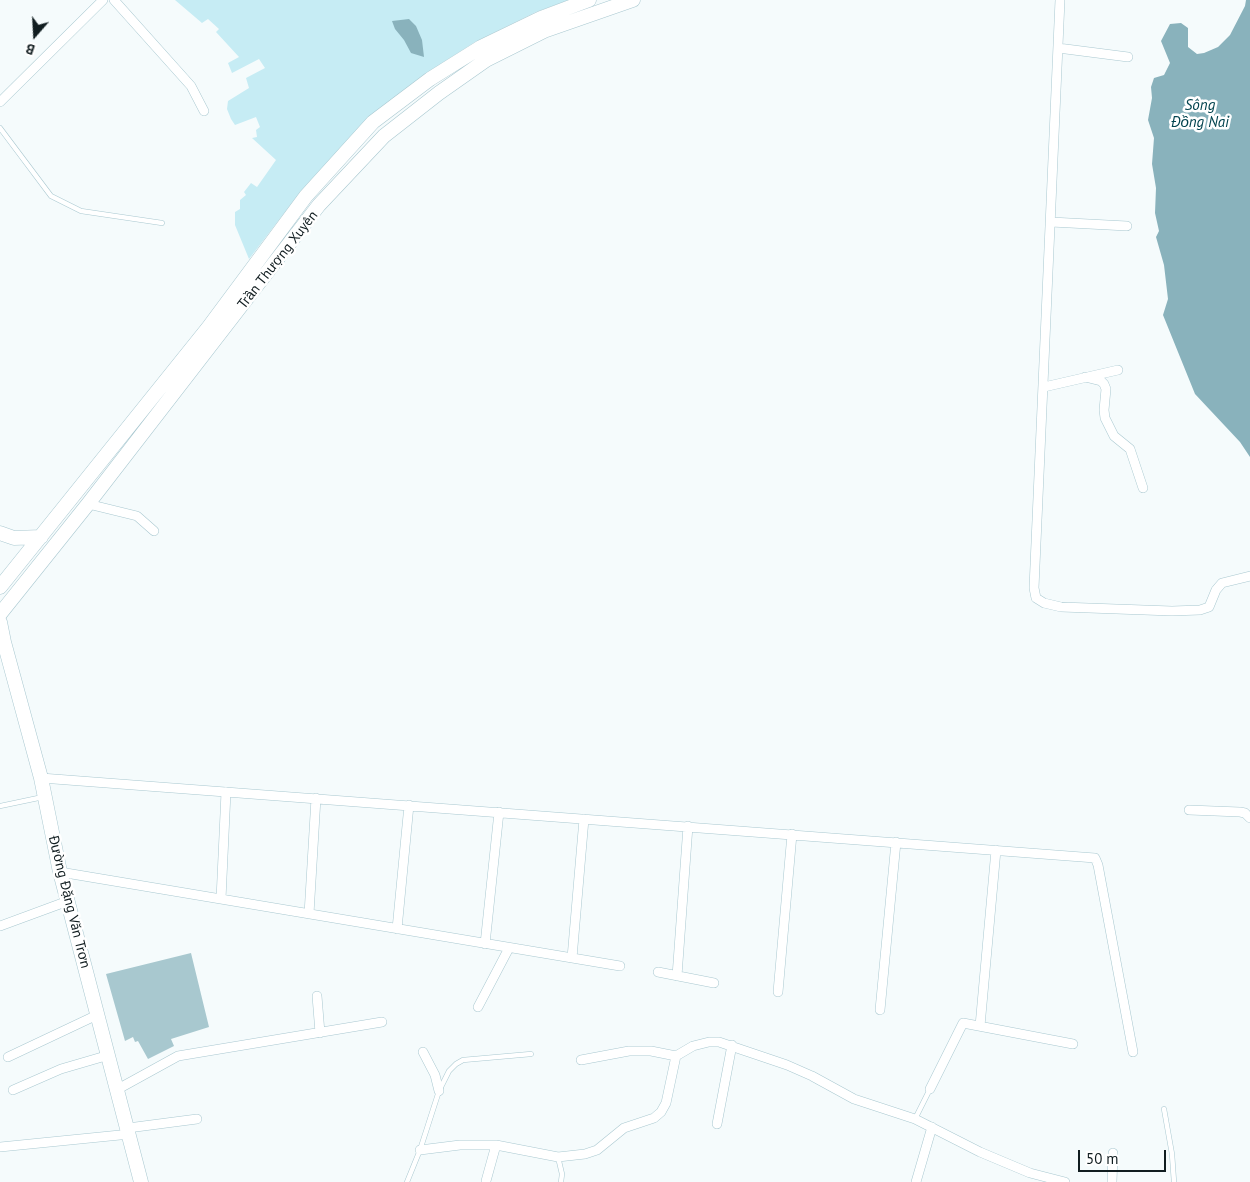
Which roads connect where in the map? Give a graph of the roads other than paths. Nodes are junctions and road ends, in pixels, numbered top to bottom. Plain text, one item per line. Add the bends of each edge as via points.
1 (114, 0) edge
2 (589, 0) edge
3 (633, 0) edge
4 (1060, 0) edge
5 (97, 2) edge
6 (1058, 48) junction
7 (1128, 57) dead end
8 (0, 102) edge
9 (204, 111) dead end
10 (0, 128) edge
11 (1051, 222) junction
12 (162, 223) dead end
13 (1127, 226) dead end
14 (1118, 370) dead end
15 (1085, 377) junction
16 (1044, 387) junction
17 (1143, 488) dead end
18 (88, 504) junction
19 (154, 532) dead end
20 (0, 533) edge
21 (41, 537) junction
22 (1250, 576) edge
23 (0, 587) edge
24 (0, 614) edge
25 (0, 622) edge
26 (41, 778) junction
27 (226, 792) junction
28 (44, 797) junction
29 (316, 798) junction
30 (409, 805) junction
31 (0, 806) edge
32 (1189, 810) dead end
33 (499, 812) junction
34 (1250, 818) edge
35 (584, 819) junction
36 (688, 826) junction
37 (792, 834) junction
38 (896, 842) junction
39 (996, 850) junction
40 (60, 872) junction
41 (221, 899) junction
42 (68, 901) junction
43 (309, 914) junction
44 (0, 926) edge
45 (397, 929) junction
46 (486, 944) junction
47 (509, 948) junction
48 (572, 958) junction
49 (620, 966) dead end
50 (658, 972) dead end
51 (677, 976) junction
52 (714, 983) dead end
53 (778, 992) dead end
54 (317, 996) dead end
55 (478, 1006) dead end
56 (880, 1010) dead end
57 (97, 1015) junction
58 (382, 1022) dead end
59 (980, 1026) junction
60 (320, 1033) junction
61 (1073, 1044) dead end
62 (732, 1045) junction
63 (423, 1052) dead end
64 (1133, 1052) dead end
65 (531, 1054) dead end
66 (108, 1055) junction
67 (676, 1056) junction
68 (8, 1057) dead end
69 (581, 1060) dead end
70 (118, 1089) junction
71 (930, 1089) joint
72 (13, 1090) dead end
73 (439, 1091) junction
74 (1164, 1109) dead end
75 (197, 1119) dead end
76 (915, 1119) junction
77 (717, 1124) dead end
78 (932, 1127) junction
79 (129, 1131) junction
80 (496, 1145) junction
81 (0, 1147) edge
82 (420, 1150) junction
83 (1113, 1152) dead end
84 (558, 1157) junction
85 (486, 1181) edge
86 (141, 1182) edge
87 (407, 1182) edge
88 (561, 1182) edge
89 (916, 1182) edge
90 (1065, 1182) edge
91 (1112, 1182) edge
92 (1174, 1182) edge

1 - 9 street via 191,86
2 - 21 main road, Trần Thượng Xuyên via 481,46 373,122 306,196 208,328
3 - 18 main road, Trần Thượng Xuyên via 544,31 486,60 384,136 320,205
4 - 6 street
5 - 8 street
6 - 7 street
6 - 11 street
10 - 12 lane via 51,196 81,211
11 - 13 street
11 - 16 street
14 - 15 street
15 - 16 street
15 - 17 street via 1104,384 1105,418 1114,436 1130,449
16 - 22 street via 1036,598 1061,607 1200,610 1209,607 1222,583
18 - 19 street via 137,516
18 - 24 main road, Trần Thượng Xuyên
20 - 21 main road via 14,538
21 - 23 main road, Trần Thượng Xuyên
25 - 26 main road, Đường Đặng Văn Trơn
26 - 27 street
26 - 28 main road, Đường Đặng Văn Trơn
27 - 29 street
27 - 41 street
28 - 31 lane
28 - 40 main road, Đường Đặng Văn Trơn
29 - 30 street
29 - 43 street
30 - 33 street
30 - 45 street
32 - 34 street via 1240,812
33 - 35 street
33 - 46 street
35 - 36 street
35 - 48 street
36 - 37 street
36 - 51 street
37 - 38 street
37 - 53 street
38 - 39 street
38 - 56 street
39 - 59 street
39 - 64 street via 1095,858
40 - 41 street
40 - 42 main road, Đường Đặng Văn Trơn
41 - 43 street
42 - 44 street
42 - 57 main road, Đường Đặng Văn Trơn
43 - 45 street
45 - 46 street
46 - 47 street
47 - 48 street
47 - 55 street
48 - 49 street
50 - 51 street
51 - 52 street
54 - 60 street
57 - 66 main road, Đường Đặng Văn Trơn
57 - 68 street
58 - 60 street
59 - 61 street
59 - 71 street via 963,1024
60 - 70 street via 178,1056
62 - 67 street via 709,1042 693,1046
62 - 76 street via 787,1065 854,1099
62 - 77 street
63 - 73 street via 436,1075
65 - 73 lane via 463,1060 449,1071
66 - 70 main road, Đường Đặng Văn Trơn
66 - 72 street via 61,1069
67 - 69 street via 629,1051
67 - 84 street via 666,1103 654,1118 624,1128 597,1150
70 - 79 main road, Đường Đặng Văn Trơn
71 - 76 lane
73 - 82 lane
74 - 92 lane
75 - 79 street
76 - 78 street
78 - 89 street
78 - 90 street via 1030,1174
79 - 81 street
79 - 86 main road, Đường Đặng Văn Trơn
80 - 82 street
80 - 84 street
80 - 85 street
82 - 87 lane
83 - 91 street
84 - 88 lane

